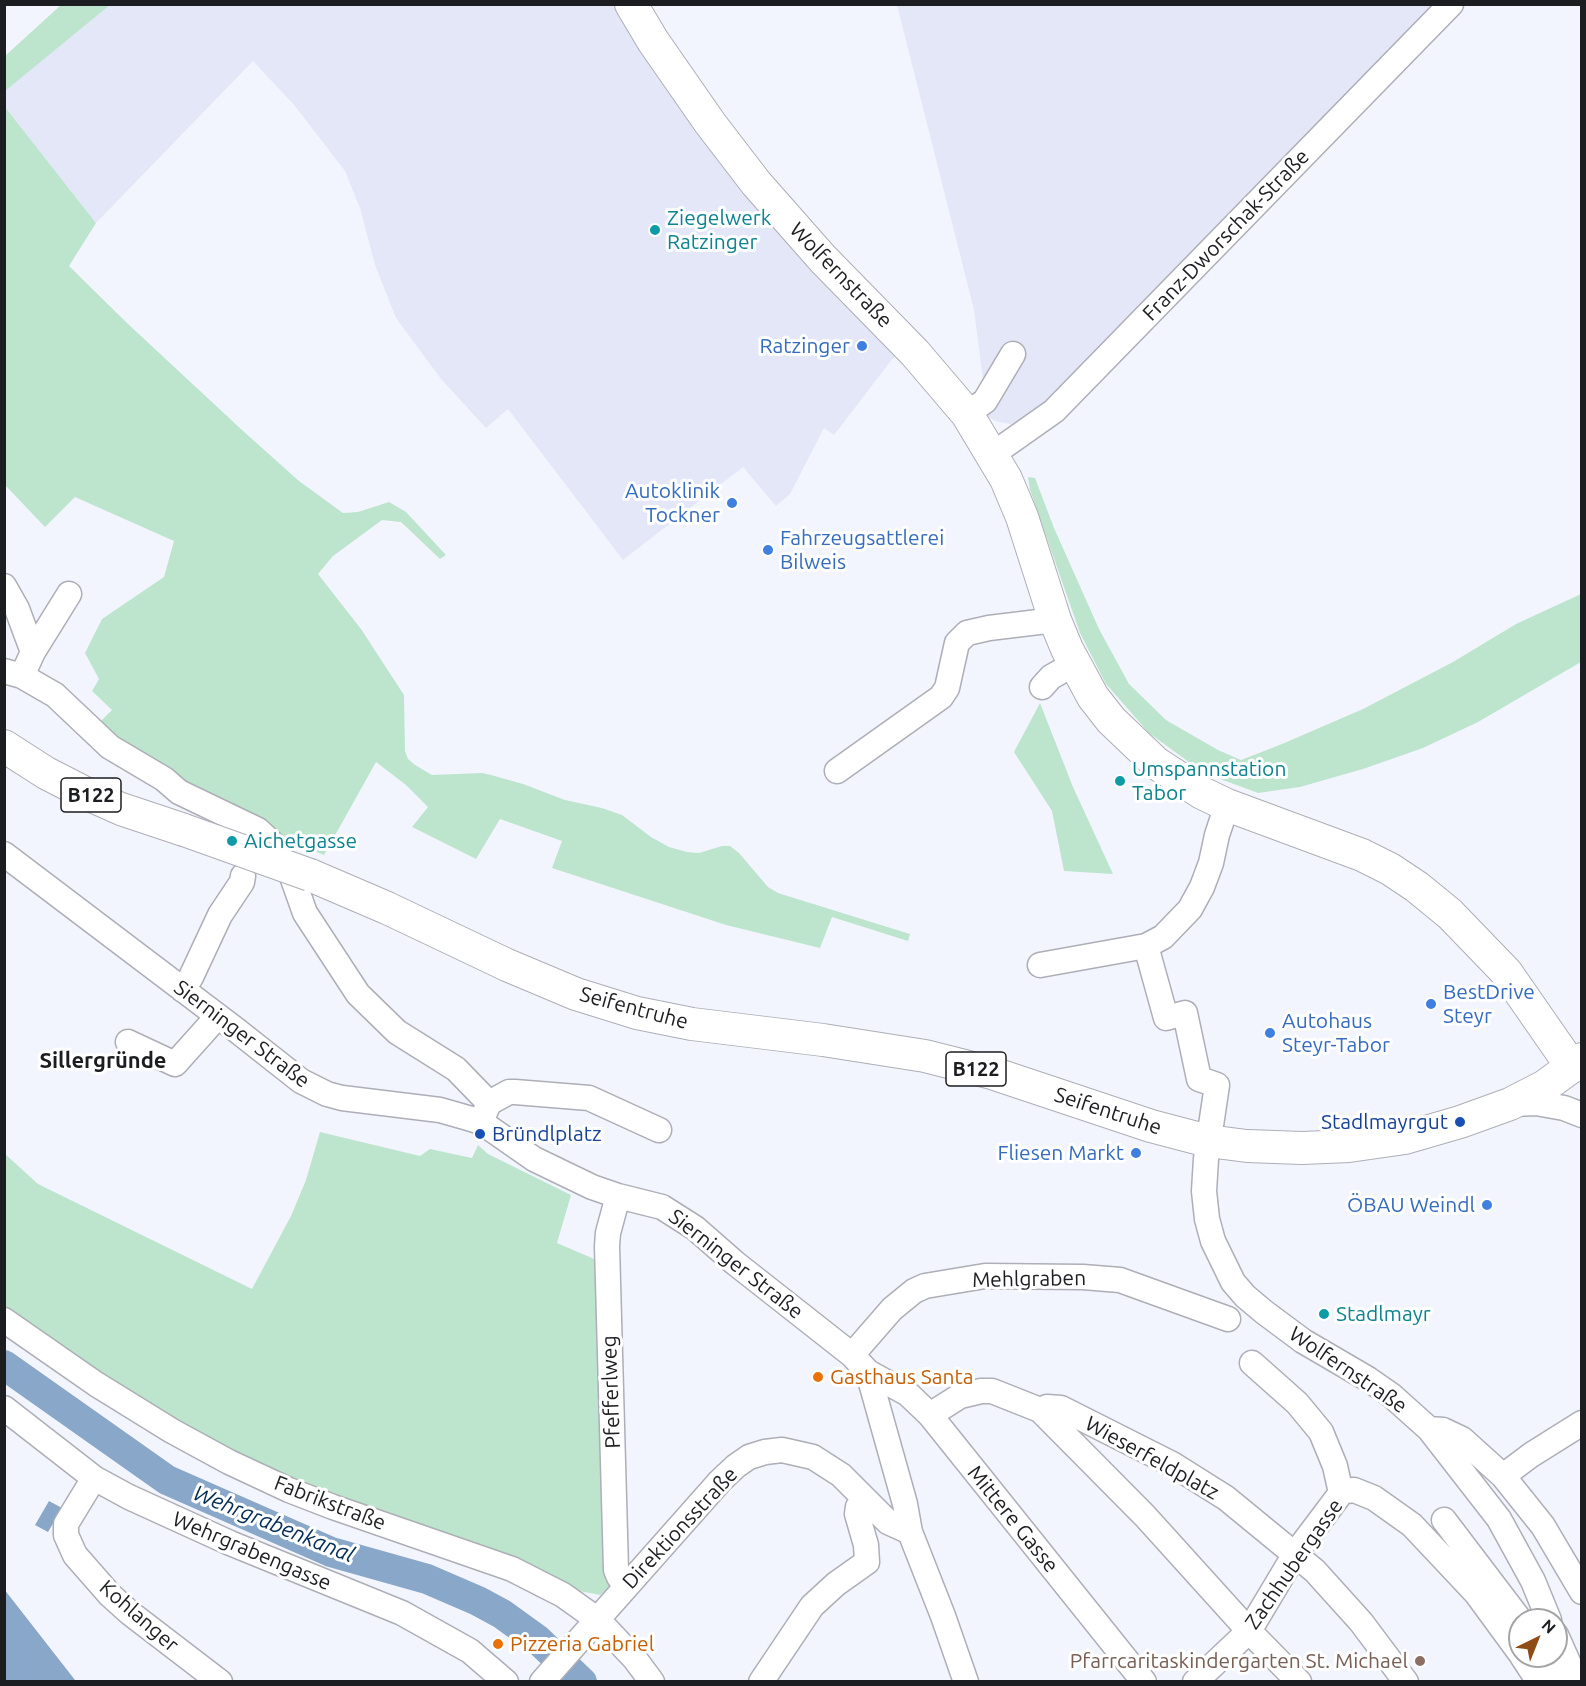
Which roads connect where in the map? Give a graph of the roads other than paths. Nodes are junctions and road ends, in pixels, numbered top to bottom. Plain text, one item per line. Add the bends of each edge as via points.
1 (631, 4) edge
2 (1451, 4) edge
3 (1013, 354) dead end
4 (968, 414) junction
5 (993, 454) junction
6 (4, 586) edge
7 (69, 594) dead end
8 (4, 614) edge
9 (1055, 620) junction
10 (24, 629) junction
11 (33, 652) junction
12 (1074, 664) junction
13 (13, 674) edge
14 (1042, 687) dead end
15 (4, 746) edge
16 (837, 771) dead end
17 (179, 792) junction
18 (1227, 805) junction
19 (174, 827) junction
20 (4, 854) edge
21 (243, 876) dead end
22 (302, 878) junction
23 (1146, 946) junction
24 (1040, 965) dead end
25 (183, 990) junction
26 (218, 1016) junction
27 (128, 1042) dead end
28 (1578, 1070) edge
29 (1510, 1104) junction
30 (485, 1112) junction
31 (1581, 1115) edge
32 (659, 1130) dead end
33 (1208, 1141) junction
34 (618, 1196) junction
35 (1228, 1319) dead end
36 (4, 1320) edge
37 (860, 1363) junction
38 (1252, 1363) dead end
39 (4, 1408) edge
40 (1040, 1410) junction
41 (927, 1411) junction
42 (1581, 1422) edge
43 (1429, 1429) junction
44 (1503, 1476) junction
45 (94, 1478) junction
46 (1341, 1494) junction
47 (864, 1498) junction
48 (1444, 1520) dead end
49 (910, 1532) junction
50 (1295, 1554) junction
51 (627, 1585) junction
52 (1581, 1592) edge
53 (1511, 1608) edge
54 (1544, 1608) edge
55 (590, 1628) junction
56 (1249, 1631) junction
57 (1508, 1637) edge
58 (1530, 1668) edge
59 (1556, 1668) edge
60 (765, 1674) edge
61 (212, 1676) edge
62 (546, 1677) edge
63 (1571, 1681) edge
64 (506, 1682) edge
65 (652, 1682) edge
66 (966, 1682) edge
67 (1144, 1682) edge
68 (1195, 1682) edge
69 (1299, 1682) edge
70 (1406, 1682) edge
71 (1539, 1682) edge

1 - 4 main road, Wolfernstraße via 699,107 756,183
2 - 5 street, Franz-Dworschak-Straße via 1054,411
3 - 4 street via 985,401
4 - 5 main road, Wolfernstraße
5 - 9 main road, Wolfernstraße via 1022,517
6 - 10 street
7 - 11 street
8 - 10 street
9 - 12 main road, Wolfernstraße
9 - 16 street via 968,633 957,643 942,697
10 - 11 street
11 - 13 street
12 - 14 street
12 - 18 main road, Wolfernstraße via 1093,697 1135,745 1176,778
13 - 17 street via 55,695 110,747 165,779
15 - 19 main road, Seifentruhe / B122 via 85,793
17 - 19 street via 172,803
17 - 22 street via 258,830
18 - 23 street via 1205,879 1190,909 1163,937
18 - 28 main road, Wolfernstraße via 1362,855 1417,887 1506,972
19 - 22 main road, Seifentruhe / B122, bridge
20 - 25 street, Sierninger Straße
21 - 25 street
22 - 30 street via 305,913 367,1005 396,1032 456,1069
22 - 33 main road, Seifentruhe / B122 via 387,908 576,994 637,1013 925,1056
23 - 24 street
23 - 33 street, Wolfernstraße via 1166,1018 1185,1013 1198,1079 1217,1085
25 - 26 street, Sierninger Straße
26 - 27 street via 175,1064
26 - 30 street, Sierninger Straße via 301,1081 327,1094 440,1110
28 - 29 main road, B122
29 - 31 street via 1536,1103
29 - 33 main road, Seifentruhe / B122 via 1405,1138 1349,1146 1302,1148
30 - 32 street via 509,1092 589,1098
30 - 34 street, Sierninger Straße via 534,1159
33 - 43 street, Wolfernstraße via 1204,1191 1208,1219 1213,1240 1233,1282 1264,1312 1391,1395
34 - 37 street, Sierninger Straße via 651,1203 679,1216
34 - 51 street, Pfefferlweg via 607,1246 616,1570
35 - 37 street, Mehlgraben via 1120,1280 985,1276 914,1291 892,1308
36 - 55 street, Fabrikstraße via 96,1384 229,1462 333,1507 512,1569 563,1595
37 - 41 street, Mittere Gasse
37 - 49 street via 905,1504
38 - 46 street via 1297,1403 1321,1432
39 - 45 street, Wehrgrabengasse
40 - 41 street, Wieserfeldplatz via 992,1391 981,1391
40 - 50 street, Wieserfeldplatz via 1061,1408 1172,1464 1226,1498
40 - 56 street, Wieserfeldplatz via 1145,1516
41 - 67 street, Mittere Gasse
42 - 44 street
43 - 44 street via 1443,1430 1462,1439
43 - 54 street, Wolfernstraße via 1499,1519
44 - 52 street via 1543,1526
45 - 61 street, Kohlanger via 66,1524 66,1535 75,1555 130,1613
45 - 64 street, Wehrgrabengasse via 230,1543 402,1613 470,1651
46 - 50 street, Zachhubergasse
46 - 57 street, Zachhubergasse via 1366,1494 1412,1525 1476,1593
47 - 49 street, Direktionsstraße via 888,1522
47 - 51 street, Direktionsstraße via 841,1475 813,1457 782,1450 765,1452 736,1466 720,1481
47 - 60 street via 857,1514 867,1562 812,1606
48 - 53 street
49 - 66 street
50 - 56 street, Zachhubergasse
50 - 70 street, Wieserfeldplatz via 1345,1603
51 - 55 street, Direktionsstraße
55 - 62 street, Direktionsstraße
55 - 65 street, Fabrikstraße via 634,1659
56 - 68 street, Zachhubergasse
56 - 69 street, Wieserfeldplatz
58 - 71 street, Zachhubergasse
59 - 63 street

